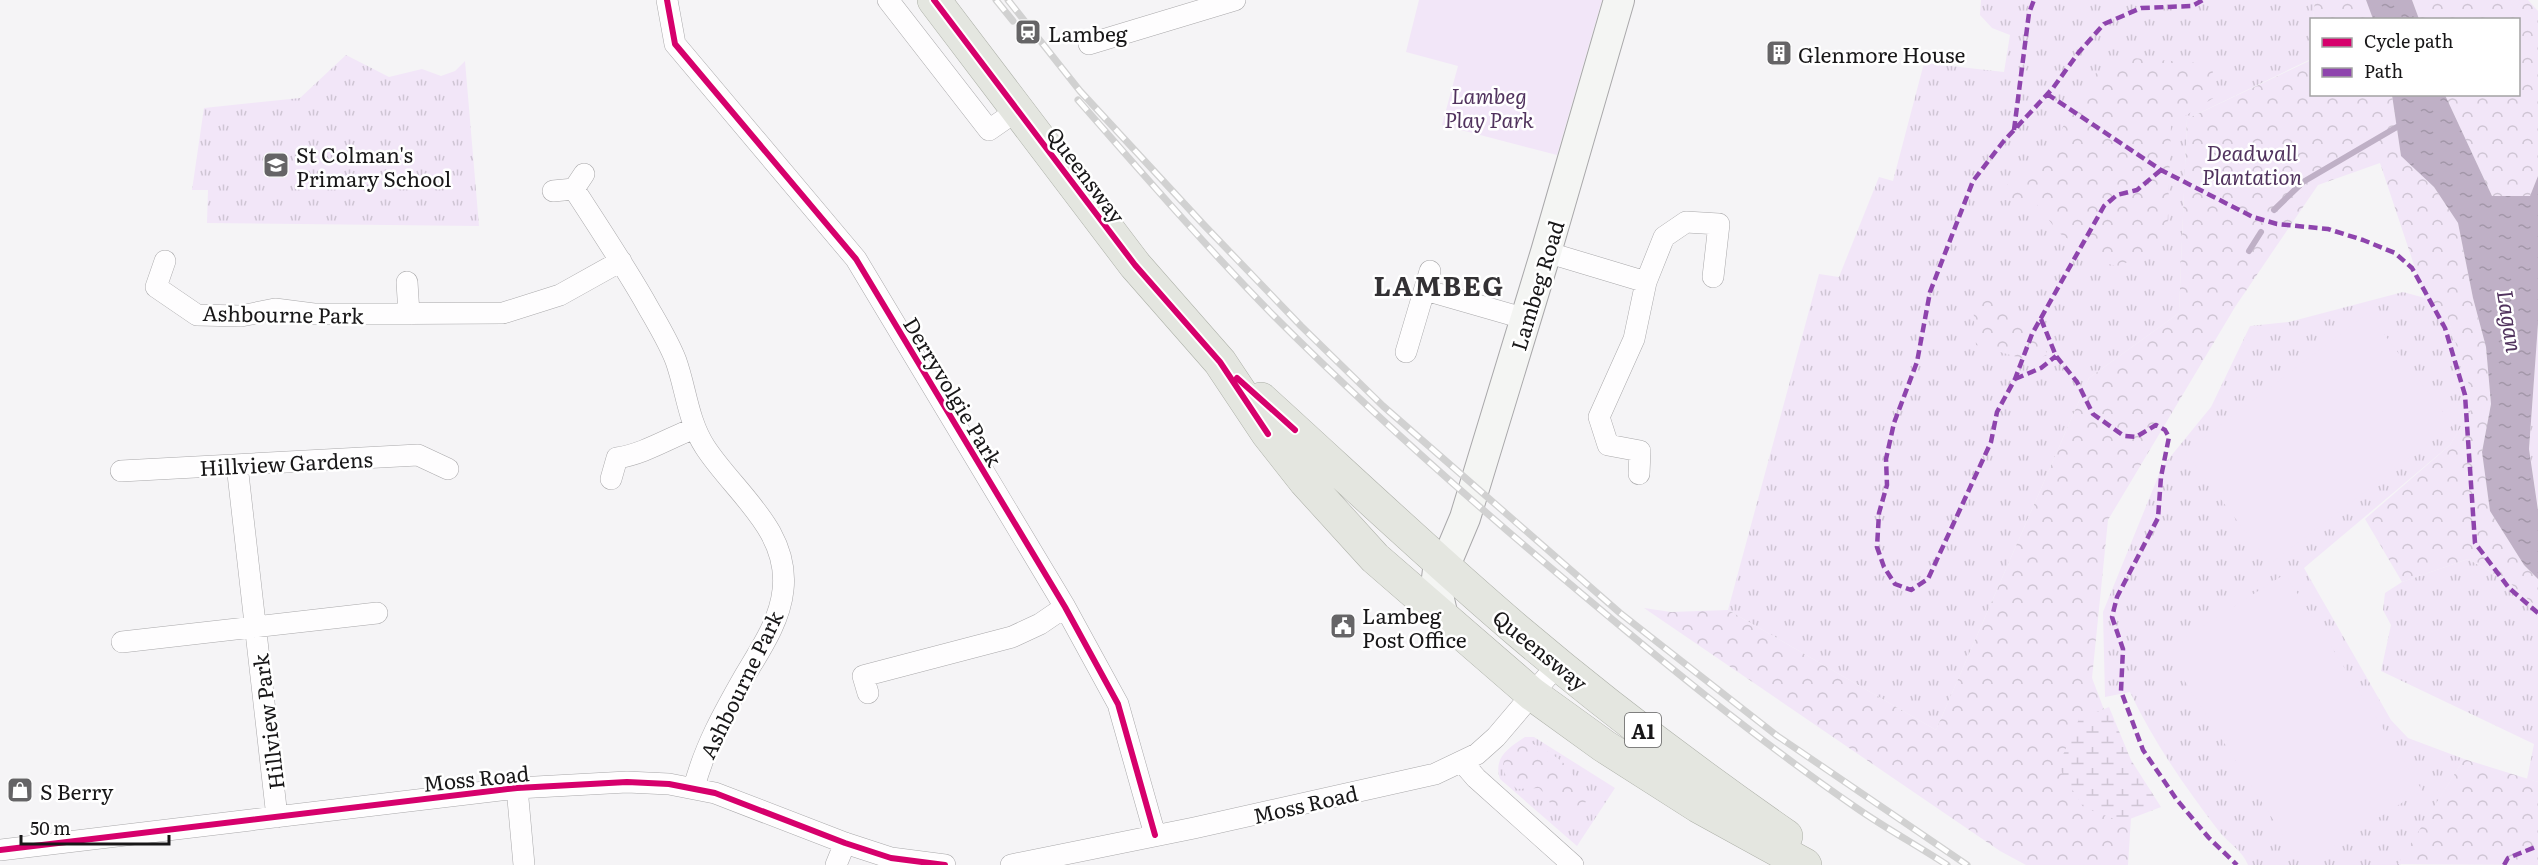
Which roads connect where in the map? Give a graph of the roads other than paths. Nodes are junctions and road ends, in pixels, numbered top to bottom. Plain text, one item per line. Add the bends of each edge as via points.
1 (667, 0) edge
2 (888, 0) edge
3 (934, 0) edge
4 (1235, 0) edge
5 (1618, 0) edge
6 (1089, 44) dead end
7 (1018, 110) junction
8 (570, 185) dead end
9 (1546, 252) junction
10 (165, 261) dead end
11 (621, 261) junction
12 (1713, 277) dead end
13 (407, 282) dead end
14 (1646, 282) junction
15 (409, 314) junction
16 (1526, 319) junction
17 (1406, 352) dead end
18 (1220, 362) junction
19 (695, 428) junction
20 (237, 465) junction
21 (448, 469) dead end
22 (121, 471) dead end
23 (1639, 474) dead end
24 (611, 479) dead end
25 (1440, 567) junction
26 (1396, 576) junction
27 (1065, 607) junction
28 (377, 613) dead end
29 (1443, 616) junction
30 (255, 627) junction
31 (122, 642) dead end
32 (1558, 664) junction
33 (868, 693) dead end
34 (1532, 694) junction
35 (1464, 763) junction
36 (517, 788) junction
37 (694, 788) junction
38 (277, 817) junction
39 (1155, 835) junction
40 (845, 843) junction
41 (0, 850) edge
42 (524, 865) edge
43 (836, 865) edge
44 (945, 865) edge
45 (1011, 865) edge
46 (1573, 865) edge
47 (1805, 865) edge
48 (1827, 865) edge

1 - 27 street, Derryvolgie Park via 675,44 856,258
2 - 7 street via 989,130
3 - 7 highway, Queensway / A1
4 - 6 street
5 - 9 main road, Lambeg Road
7 - 18 highway, Queensway / A1 via 1136,265
8 - 11 street, Ashbourne Park
9 - 14 street
9 - 16 main road, Lambeg Road
10 - 15 street, Ashbourne Park via 156,287 197,315 241,316 275,309 314,314
11 - 15 street, Ashbourne Park via 560,295 503,313
11 - 19 street, Ashbourne Park via 676,360
12 - 14 street via 1719,224 1686,222 1664,237
13 - 15 street
14 - 23 street via 1634,339 1599,417 1608,445 1640,451
16 - 17 street via 1428,281
16 - 25 main road, Lambeg Road via 1465,518 1449,556
18 - 25 highway, Queensway / A1
18 - 26 highway, Queensway / A1 via 1305,481
19 - 24 street via 637,455 617,458
19 - 37 street, Ashbourne Park via 704,446 771,531 781,554 783,590 768,636 703,756
20 - 21 street, Hillview Gardens via 418,455
20 - 22 street, Hillview Gardens
20 - 30 street, Hillview Park
25 - 26 main road
25 - 29 main road via 1436,586
25 - 32 highway, Queensway / A1
26 - 29 highway, Queensway / A1
27 - 33 street via 1012,637 864,676
27 - 39 street, Derryvolgie Park via 1118,704
28 - 30 street, Hillview Park
29 - 34 highway, Queensway / A1
30 - 31 street, Hillview Park
30 - 38 street, Hillview Park
32 - 34 street, Moss Road
32 - 48 highway, Queensway / A1
34 - 35 street, Moss Road via 1496,737
34 - 47 highway, Queensway / A1 via 1698,806
35 - 39 street, Moss Road via 1435,774
35 - 46 street
36 - 37 street, Moss Road via 627,782
36 - 38 street, Moss Road
36 - 42 street
37 - 40 street, Moss Road
38 - 41 street, Moss Road
39 - 45 street, Moss Road
40 - 43 street
40 - 44 street, Moss Road via 891,858

